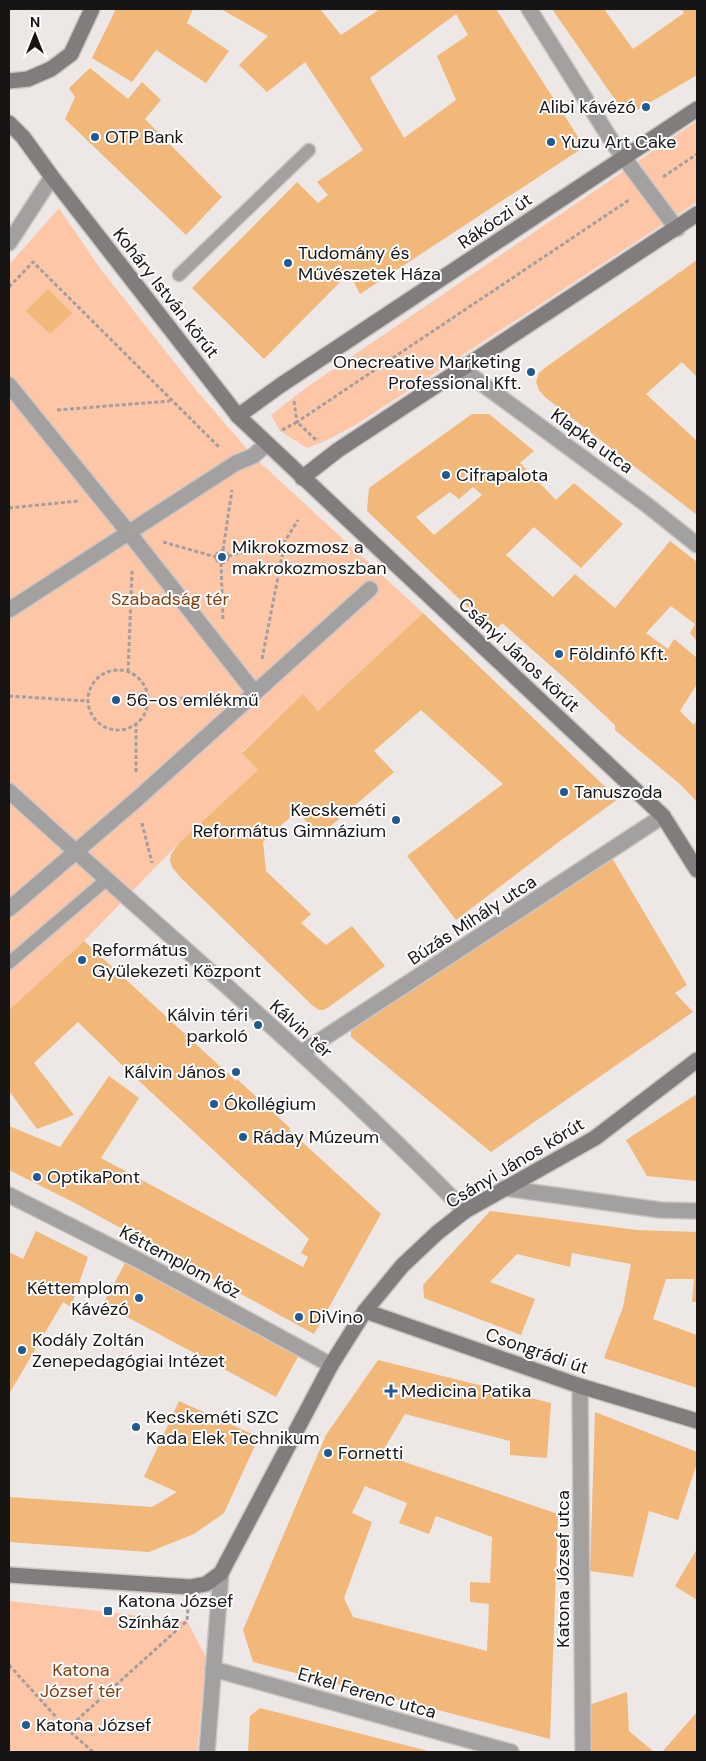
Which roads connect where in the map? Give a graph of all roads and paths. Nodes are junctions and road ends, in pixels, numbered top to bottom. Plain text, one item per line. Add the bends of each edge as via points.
1 (92, 9) edge
2 (530, 9) edge
3 (9, 81) edge
4 (697, 109) edge
5 (9, 123) edge
6 (309, 150) dead end
7 (697, 154) edge
8 (625, 157) junction
9 (52, 177) junction
10 (647, 187) junction
11 (697, 214) edge
12 (677, 229) junction
13 (9, 244) edge
14 (179, 275) dead end
15 (9, 288) edge
16 (462, 370) junction
17 (9, 385) edge
18 (171, 400) junction
19 (31, 412) junction
20 (238, 416) junction
21 (297, 422) junction
22 (322, 436) dead end
23 (266, 444) junction
24 (236, 463) junction
25 (302, 478) junction
26 (101, 499) junction
27 (9, 508) edge
28 (298, 520) dead end
29 (131, 537) junction
30 (284, 541) junction
31 (697, 546) edge
32 (223, 550) junction
33 (228, 556) junction
34 (216, 557) junction
35 (221, 563) junction
36 (370, 589) dead end
37 (9, 610) edge
38 (224, 653) junction
39 (128, 672) junction
40 (255, 693) junction
41 (9, 696) edge
42 (148, 700) junction
43 (88, 701) junction
44 (9, 791) edge
45 (663, 816) junction
46 (75, 852) junction
47 (697, 870) edge
48 (106, 880) junction
49 (9, 909) edge
50 (9, 963) edge
51 (301, 1054) junction
52 (697, 1060) edge
53 (504, 1188) junction
54 (9, 1196) edge
55 (465, 1211) junction
56 (697, 1211) edge
57 (365, 1311) junction
58 (331, 1365) junction
59 (580, 1386) junction
60 (697, 1421) edge
61 (221, 1573) junction
62 (9, 1575) edge
63 (190, 1587) junction
64 (9, 1665) edge
65 (213, 1669) junction
66 (66, 1729) junction
67 (92, 1752) edge
68 (206, 1752) edge
69 (511, 1752) edge
70 (583, 1752) edge

1 - 3 street via 71,54 52,69 28,79
2 - 8 street via 613,143
4 - 8 street, Rákóczi út
5 - 9 street, Koháry István körút via 24,137
6 - 14 lane
7 - 10 path
8 - 10 street
8 - 20 street, Rákóczi út
9 - 13 street
9 - 20 street, Koháry István körút
10 - 12 street
10 - 21 path
11 - 12 street
12 - 16 street
15 - 18 path via 33,262
16 - 25 street via 338,450
16 - 31 street, Klapka utca via 647,505
17 - 19 street
18 - 19 path
18 - 24 path
19 - 26 street
20 - 23 street, Koháry István körút
21 - 22 path via 316,440
21 - 23 path
23 - 24 street via 253,456
23 - 25 street, Koháry István körút
24 - 29 street
24 - 32 path
25 - 45 street, Csányi János körút
26 - 27 path
26 - 29 street
28 - 30 path
29 - 34 path
29 - 37 street
29 - 38 street
29 - 39 path
30 - 33 path
30 - 40 path
32 - 33 path
32 - 34 path
33 - 35 path via 228,560
34 - 35 path
35 - 38 path
36 - 40 street
38 - 40 street
39 - 42 path via 142,683
39 - 43 path via 116,670 100,676 92,684
40 - 42 path
40 - 46 street
41 - 43 path
42 - 43 path via 142,717 129,728 121,730 98,723
44 - 46 street
45 - 47 street, Csányi János körút
45 - 51 street, Búzás Mihály utca
46 - 48 street
46 - 49 street
48 - 50 lane
48 - 51 street, Kálvin tér
51 - 55 street, Kálvin tér
52 - 53 street, Csányi János körút via 595,1138
53 - 55 street, Csányi János körút
53 - 56 street via 660,1210
54 - 58 street, Kéttemplom köz via 140,1261
55 - 57 street, Csányi János körút via 402,1266
57 - 58 street, Csányi János körút
57 - 59 street, Csongrádi út
58 - 61 street, Csányi János körút
59 - 60 street, Csongrádi út
59 - 70 street, Katona József utca
61 - 63 street via 206,1584
61 - 65 street
62 - 63 street
63 - 66 path via 187,1621
64 - 66 path
65 - 68 street
65 - 69 street, Erkel Ferenc utca
66 - 67 path

